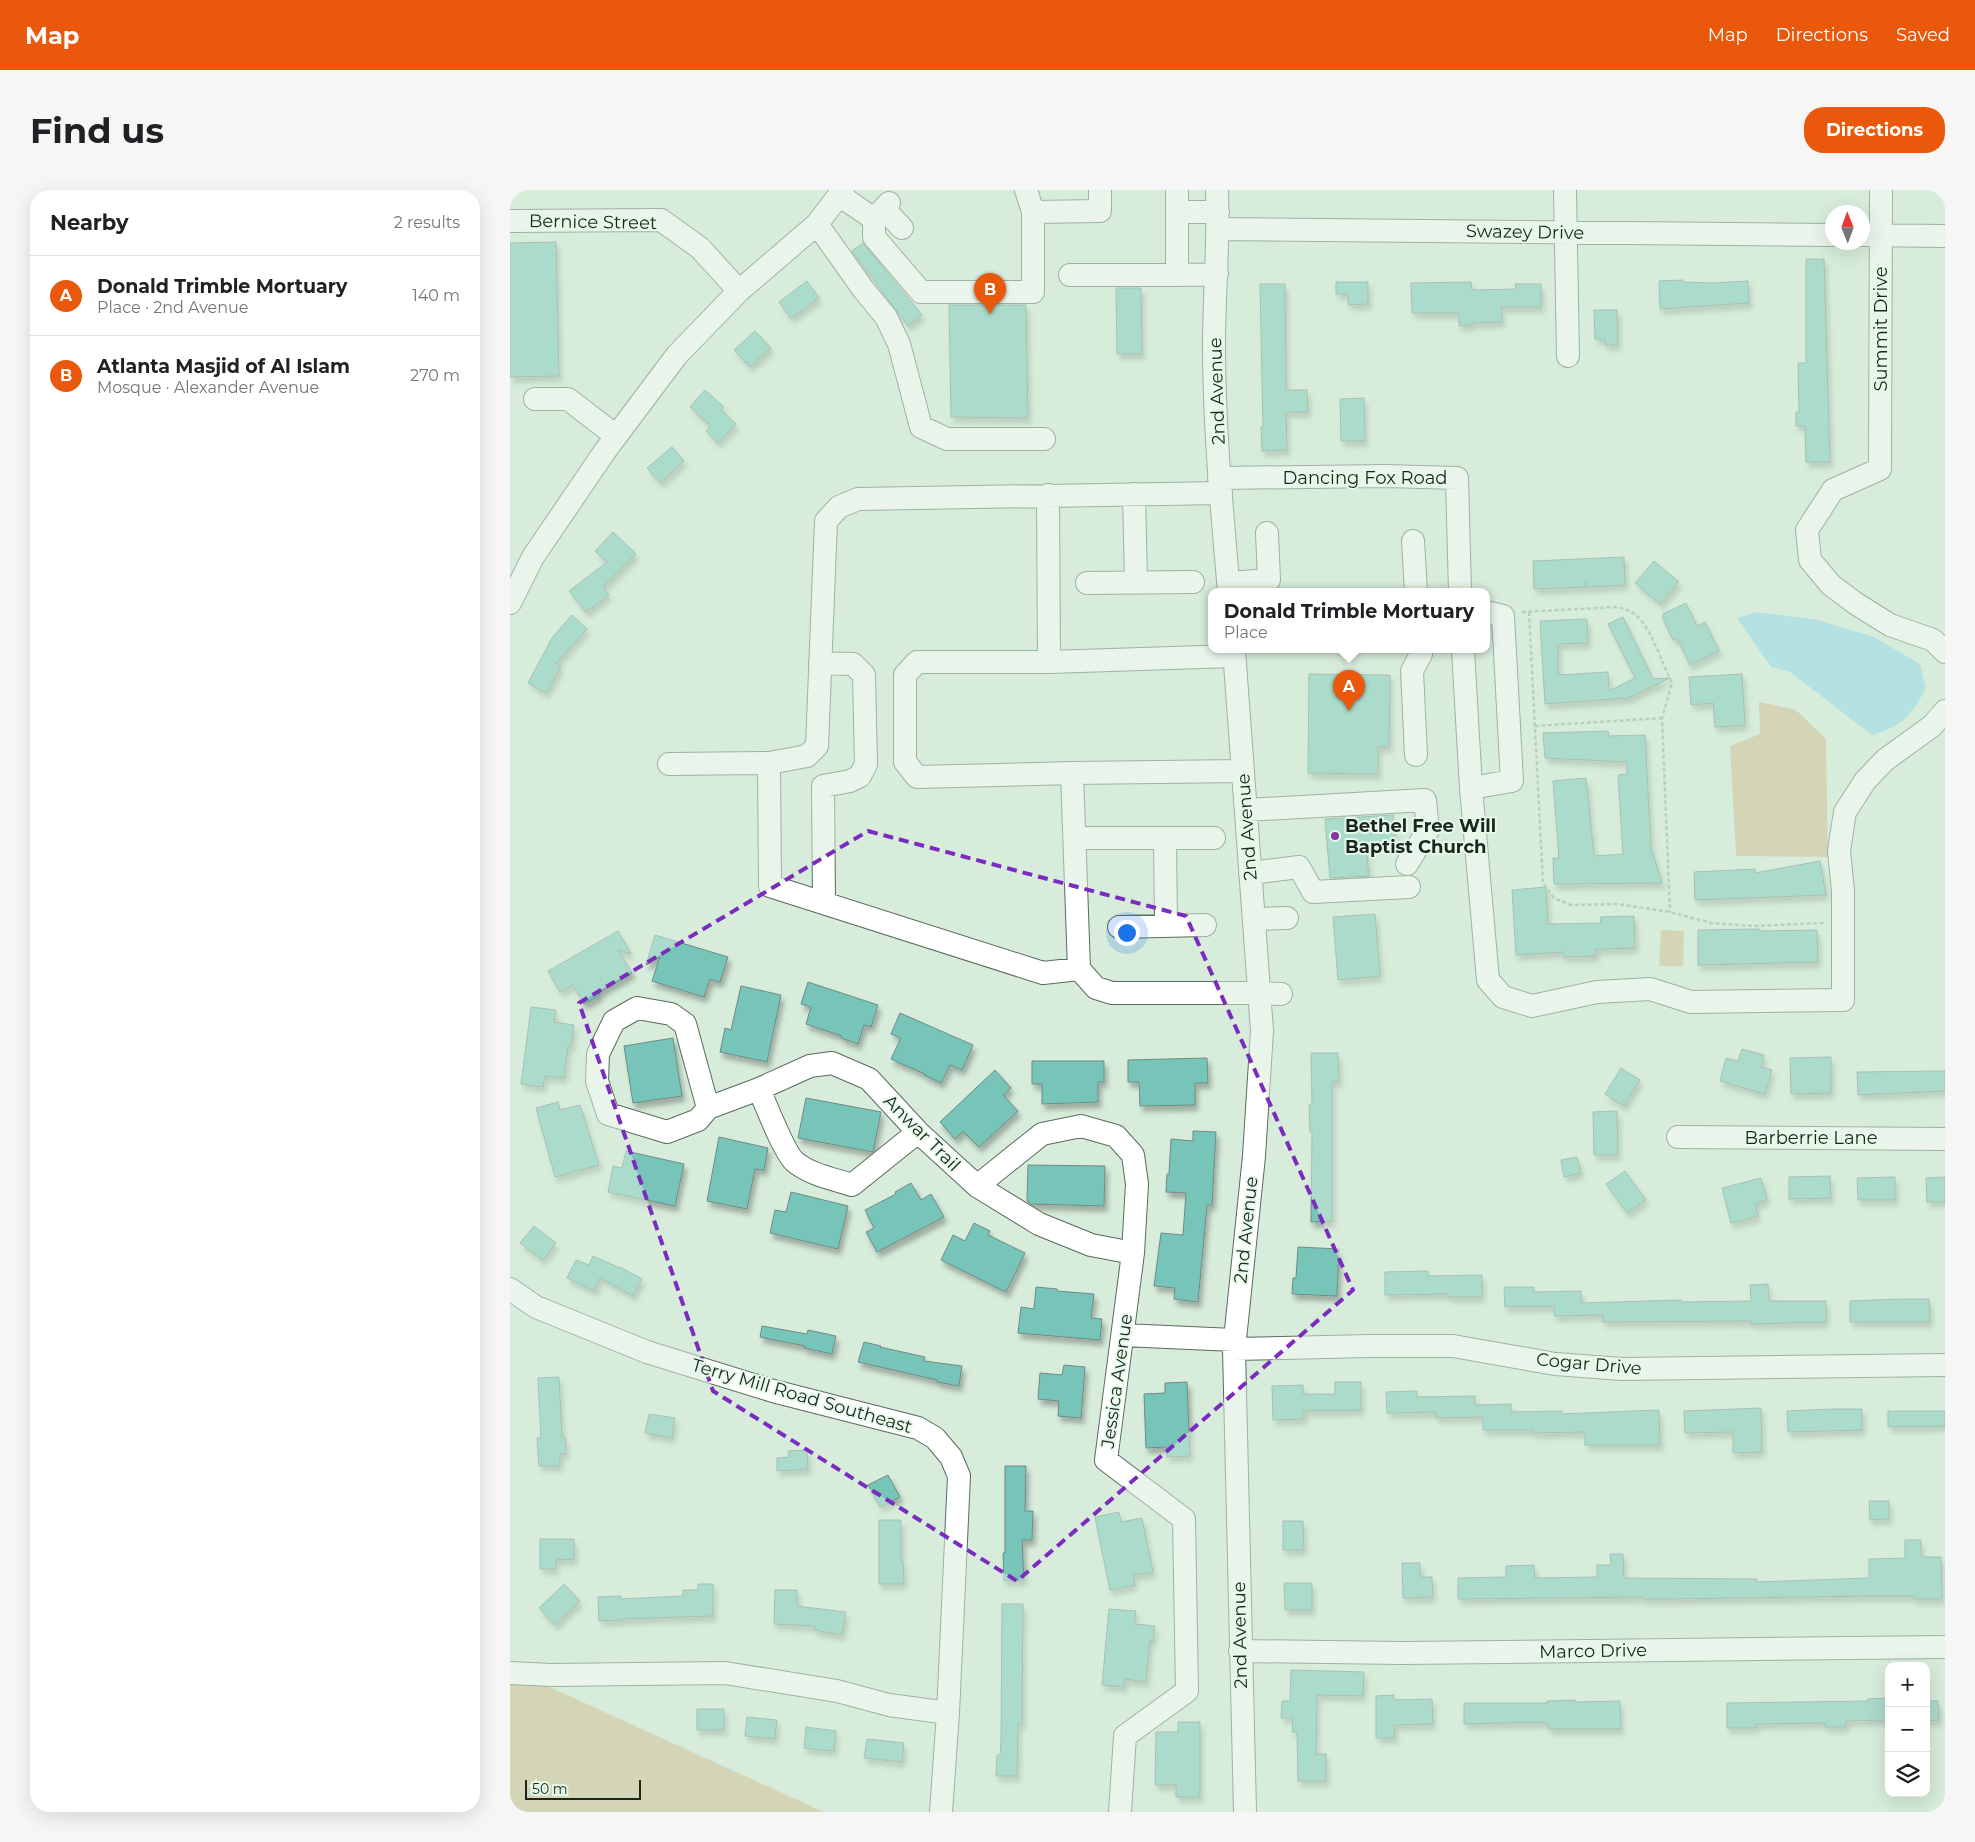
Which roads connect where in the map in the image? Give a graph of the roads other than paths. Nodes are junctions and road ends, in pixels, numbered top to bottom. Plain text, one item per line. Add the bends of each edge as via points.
1 (1026, 190) edge
2 (1100, 190) edge
3 (1177, 190) edge
4 (1565, 190) edge
5 (1881, 190) edge
6 (841, 192) edge
7 (1218, 210) edge
8 (883, 211) junction
9 (1033, 212) junction
10 (1177, 212) junction
11 (510, 221) edge
12 (817, 224) junction
13 (902, 228) dead end
14 (1566, 233) junction
15 (1825, 235) edge
16 (1872, 235) edge
17 (1945, 236) edge
18 (1217, 274) junction
19 (1070, 275) dead end
20 (1177, 275) junction
21 (739, 291) junction
22 (1568, 356) dead end
23 (535, 399) dead end
24 (616, 436) junction
25 (1044, 439) dead end
26 (1220, 485) junction
27 (1134, 494) junction
28 (1048, 496) junction
29 (1268, 533) dead end
30 (1413, 541) dead end
31 (1193, 582) dead end
32 (1087, 583) dead end
33 (1136, 583) junction
34 (1269, 586) edge
35 (1229, 588) edge
36 (1416, 588) edge
37 (1460, 588) edge
38 (510, 603) edge
39 (1495, 614) edge
40 (1945, 652) edge
41 (1234, 653) edge
42 (1421, 653) edge
43 (1463, 653) edge
44 (1049, 662) junction
45 (820, 663) junction
46 (1945, 711) edge
47 (1416, 755) dead end
48 (768, 763) junction
49 (669, 764) dead end
50 (1243, 771) junction
51 (1072, 773) junction
52 (1471, 788) junction
53 (1246, 810) junction
54 (1075, 838) junction
55 (1165, 838) junction
56 (1214, 838) dead end
57 (1407, 864) dead end
58 (1250, 873) junction
59 (1409, 887) dead end
60 (824, 903) junction
61 (1287, 918) dead end
62 (1254, 919) junction
63 (1205, 925) dead end
64 (1166, 926) junction
65 (1119, 927) dead end
66 (1078, 969) junction
67 (1258, 993) junction
68 (1281, 994) dead end
69 (759, 1089) junction
70 (708, 1108) junction
71 (918, 1132) junction
72 (1678, 1136) dead end
73 (1945, 1139) edge
74 (977, 1186) junction
75 (1134, 1253) junction
76 (510, 1289) edge
77 (1123, 1335) junction
78 (1234, 1345) junction
79 (1945, 1365) edge
80 (1945, 1646) edge
81 (1240, 1651) junction
82 (510, 1673) edge
83 (948, 1713) junction
84 (941, 1812) edge
85 (1120, 1812) edge
86 (1245, 1812) edge

1 - 9 street
2 - 9 street via 1100,211
3 - 10 street
4 - 14 street
5 - 16 street, Summit Drive
6 - 8 street
6 - 12 street
7 - 10 street, Swazey Drive
7 - 14 street, Swazey Drive
7 - 18 street, 2nd Avenue
8 - 9 street via 874,237 921,292 1033,292
8 - 13 street
10 - 20 street
11 - 21 street, Bernice Street via 660,211
12 - 21 street
12 - 25 street via 886,317 899,344 921,427 947,439
14 - 15 street, Swazey Drive
14 - 22 street
16 - 17 street
16 - 40 street, Summit Drive via 1880,469 1832,490 1808,530 1810,560 1830,585 1855,603 1890,625 1933,640
18 - 20 street
18 - 26 street, 2nd Avenue via 1214,345
19 - 20 street
21 - 24 street via 677,355
23 - 24 street via 568,398
24 - 38 street via 533,557
26 - 27 street, Dancing Fox Road
26 - 35 street, 2nd Avenue
26 - 37 street, Dancing Fox Road via 1385,476 1457,478
27 - 28 street, Dancing Fox Road
27 - 33 street
28 - 44 street
28 - 45 street, Dancing Fox Road via 858,498 839,507 826,521
29 - 34 street
30 - 36 street
31 - 33 street
32 - 33 street
34 - 35 street
39 - 52 street via 1512,781
41 - 44 street
41 - 50 street, 2nd Avenue
42 - 47 street via 1412,671
43 - 52 street
44 - 51 street via 917,662 905,675 905,762 917,777
45 - 48 street, Dancing Fox Road via 817,746 807,756
45 - 60 street via 854,664 864,675 866,764 860,776 823,786
46 - 52 street via 1932,726 1885,760 1865,781 1846,812 1839,851 1843,891 1843,1000 1691,1002 1650,989 1597,992 1532,1006 1503,997 1488,980
48 - 49 street, Dancing Fox Road
48 - 60 street via 770,886
50 - 51 street
50 - 53 street, 2nd Avenue
51 - 54 street
53 - 57 street via 1425,800 1428,830
53 - 58 street, 2nd Avenue
54 - 55 street
54 - 66 street
55 - 56 street
55 - 64 street
58 - 59 street via 1299,867 1313,892
58 - 62 street, 2nd Avenue
60 - 66 street via 1043,973
61 - 62 street
62 - 67 street, 2nd Avenue
63 - 64 street
64 - 65 street
66 - 67 street via 1096,988 1112,993
67 - 68 street
67 - 78 street, 2nd Avenue via 1262,1031 1254,1156
69 - 70 street, Anwar Trail
69 - 71 street, Anwar Trail via 810,1066 832,1063 869,1079
69 - 71 street via 794,1161 815,1173 852,1185
70 - 70 street, Anwar Trail via 685,1024 670,1014 637,1008 614,1021 598,1054 597,1081 608,1114 667,1132 698,1120
71 - 74 street, Anwar Trail
72 - 73 street, Barberrie Lane
74 - 75 street, Anwar Trail via 1039,1224 1091,1245
74 - 75 street, Jessica Avenue via 1042,1134 1081,1126 1116,1136 1133,1154 1137,1184
75 - 77 street, Jessica Avenue
76 - 83 street, Terry Mill Road Southeast via 536,1307 648,1352 773,1391 918,1428 935,1438 951,1457 959,1476
77 - 78 street, Cogar Drive
77 - 85 street, Jessica Avenue via 1106,1460 1184,1519 1187,1691 1125,1736
78 - 79 street, Cogar Drive via 1453,1346 1555,1364 1622,1369
78 - 81 street, 2nd Avenue
80 - 81 street, Marco Drive via 1412,1653
81 - 86 street, 2nd Avenue
82 - 83 street via 725,1673 838,1691 889,1705
83 - 84 street, Terry Mill Road Southeast

